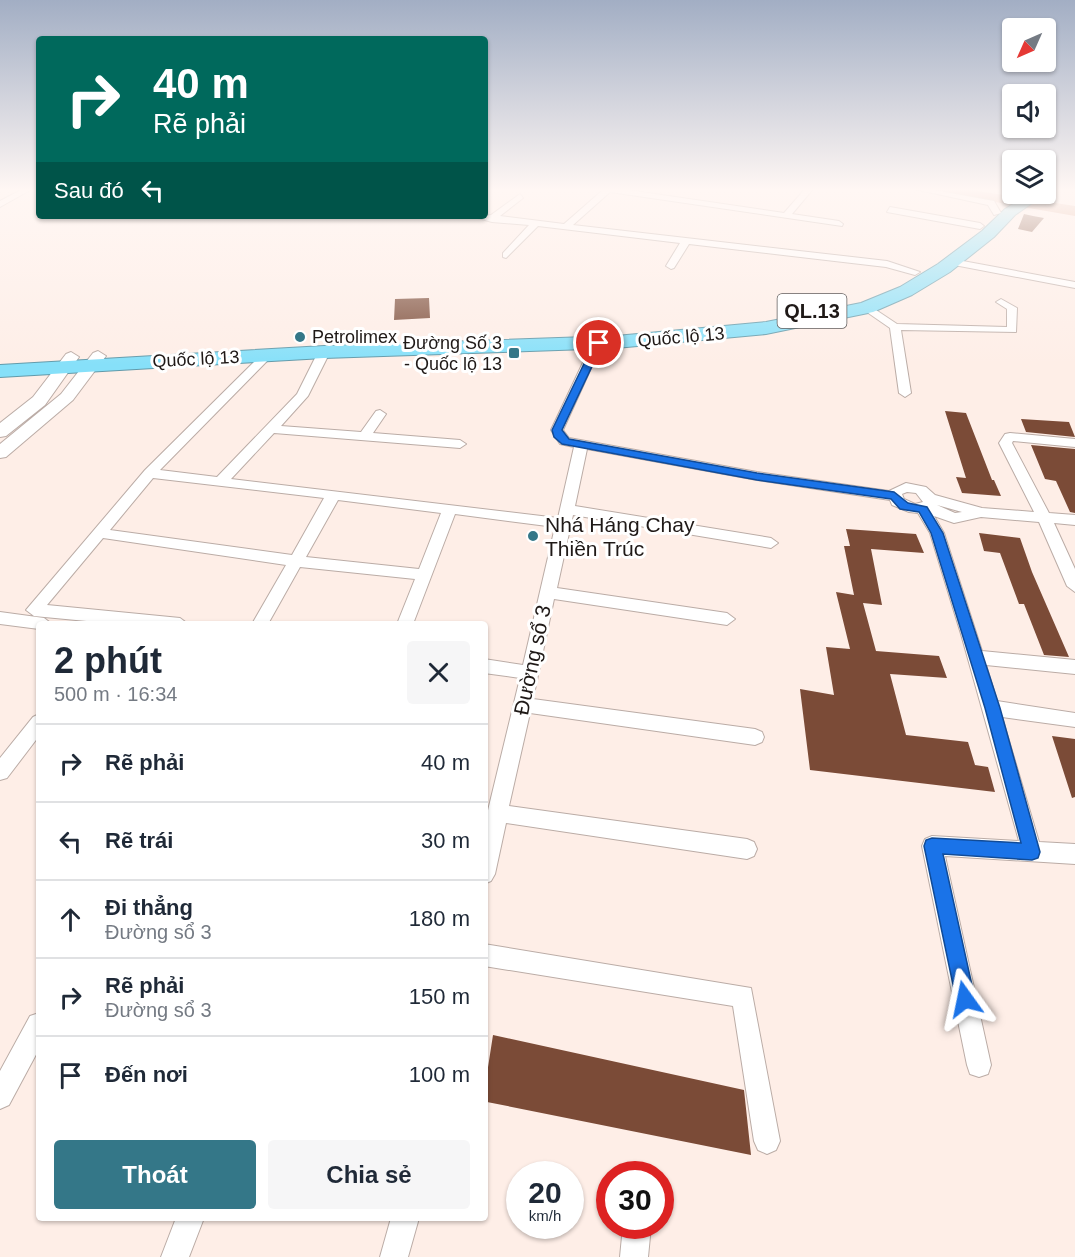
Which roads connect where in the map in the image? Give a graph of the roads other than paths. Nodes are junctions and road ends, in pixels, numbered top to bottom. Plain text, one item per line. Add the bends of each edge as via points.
1 (513, 248) edge
2 (682, 248) edge
3 (737, 248) edge
4 (949, 248) edge
5 (967, 248) edge
6 (506, 255) dead end
7 (952, 262) junction
8 (671, 266) dead end
9 (915, 272) junction
10 (1075, 285) edge
11 (1001, 302) dead end
12 (866, 308) junction
13 (895, 327) junction
14 (600, 338) junction
15 (324, 352) junction
16 (267, 355) junction
17 (0, 361) edge
18 (94, 361) junction
19 (68, 362) junction
20 (0, 371) edge
21 (906, 393) dead end
22 (380, 414) dead end
23 (272, 429) junction
24 (0, 432) edge
25 (365, 436) junction
26 (1075, 443) edge
27 (460, 444) dead end
28 (581, 446) junction
29 (0, 453) edge
30 (150, 473) junction
31 (221, 481) junction
32 (334, 494) junction
33 (894, 496) junction
34 (927, 505) junction
35 (450, 508) junction
36 (565, 516) junction
37 (1044, 518) junction
38 (1075, 520) edge
39 (99, 533) junction
40 (771, 543) dead end
41 (296, 561) junction
42 (424, 575) junction
43 (1075, 586) edge
44 (547, 592) junction
45 (0, 618) edge
46 (727, 619) dead end
47 (149, 621) edge
48 (263, 621) edge
49 (406, 621) edge
50 (36, 623) edge
51 (977, 657) junction
52 (488, 667) edge
53 (1075, 667) edge
54 (530, 673) junction
55 (523, 705) junction
56 (993, 708) junction
57 (1075, 720) edge
58 (36, 726) edge
59 (755, 737) dead end
60 (0, 772) edge
61 (498, 813) junction
62 (747, 849) dead end
63 (1032, 852) junction
64 (1075, 854) edge
65 (488, 857) edge
66 (488, 956) edge
67 (36, 1030) edge
68 (980, 1065) dead end
69 (0, 1096) edge
70 (767, 1141) dead end
71 (189, 1221) edge
72 (404, 1221) edge
73 (636, 1239) edge
74 (175, 1257) edge
75 (394, 1257) edge
76 (634, 1257) edge

1 - 6 street
2 - 8 street
3 - 9 street via 887,264
4 - 9 highway, Quốc lộ 13 / QL.13
5 - 7 highway, Quốc lộ 13 / QL.13
7 - 10 street
7 - 12 highway, Quốc lộ 13 / QL.13 via 927,280
9 - 14 highway, Quốc lộ 13 / QL.13 via 866,296 794,315
11 - 13 street via 1012,308 1012,330
12 - 13 street
12 - 14 highway, Quốc lộ 13 / QL.13 via 766,328
13 - 21 street
14 - 15 highway, Quốc lộ 13 / QL.13
14 - 18 highway, Quốc lộ 13 / QL.13
14 - 28 street via 557,430 565,441
15 - 16 highway, Quốc lộ 13 / QL.13
15 - 23 street via 302,396
16 - 18 highway, Quốc lộ 13 / QL.13
16 - 30 street
17 - 19 highway, Quốc lộ 13 / QL.13
18 - 19 highway, Quốc lộ 13 / QL.13
18 - 29 street via 67,397
19 - 20 highway, Quốc lộ 13 / QL.13
19 - 24 street via 39,401
22 - 25 street
23 - 25 street
23 - 31 street
25 - 27 street
26 - 37 street via 1010,437 1005,443
28 - 33 street
28 - 36 street, Đường sổ 3
30 - 31 street
30 - 39 street
31 - 32 street
32 - 35 street
32 - 41 street
33 - 34 street via 904,506
33 - 34 street via 906,487 921,490
34 - 37 street via 942,516 954,518 982,513
34 - 51 street
35 - 36 street
35 - 42 street
36 - 40 street
36 - 44 street, Đường sổ 3
37 - 38 street
37 - 43 street
39 - 41 street
39 - 47 street via 34,610
41 - 42 street
41 - 48 street
42 - 49 street
44 - 46 street
44 - 54 street, Đường sổ 3
45 - 50 street
51 - 53 street
51 - 56 street
52 - 54 street
54 - 55 street, Đường sổ 3
55 - 59 street
55 - 61 street, Đường sổ 3
56 - 57 street
56 - 63 street
58 - 60 street
61 - 62 street
61 - 65 street, Đường sổ 3
63 - 64 street
63 - 68 street via 932,846
66 - 70 street via 743,996
67 - 69 street
71 - 74 street
72 - 75 street
73 - 76 street

